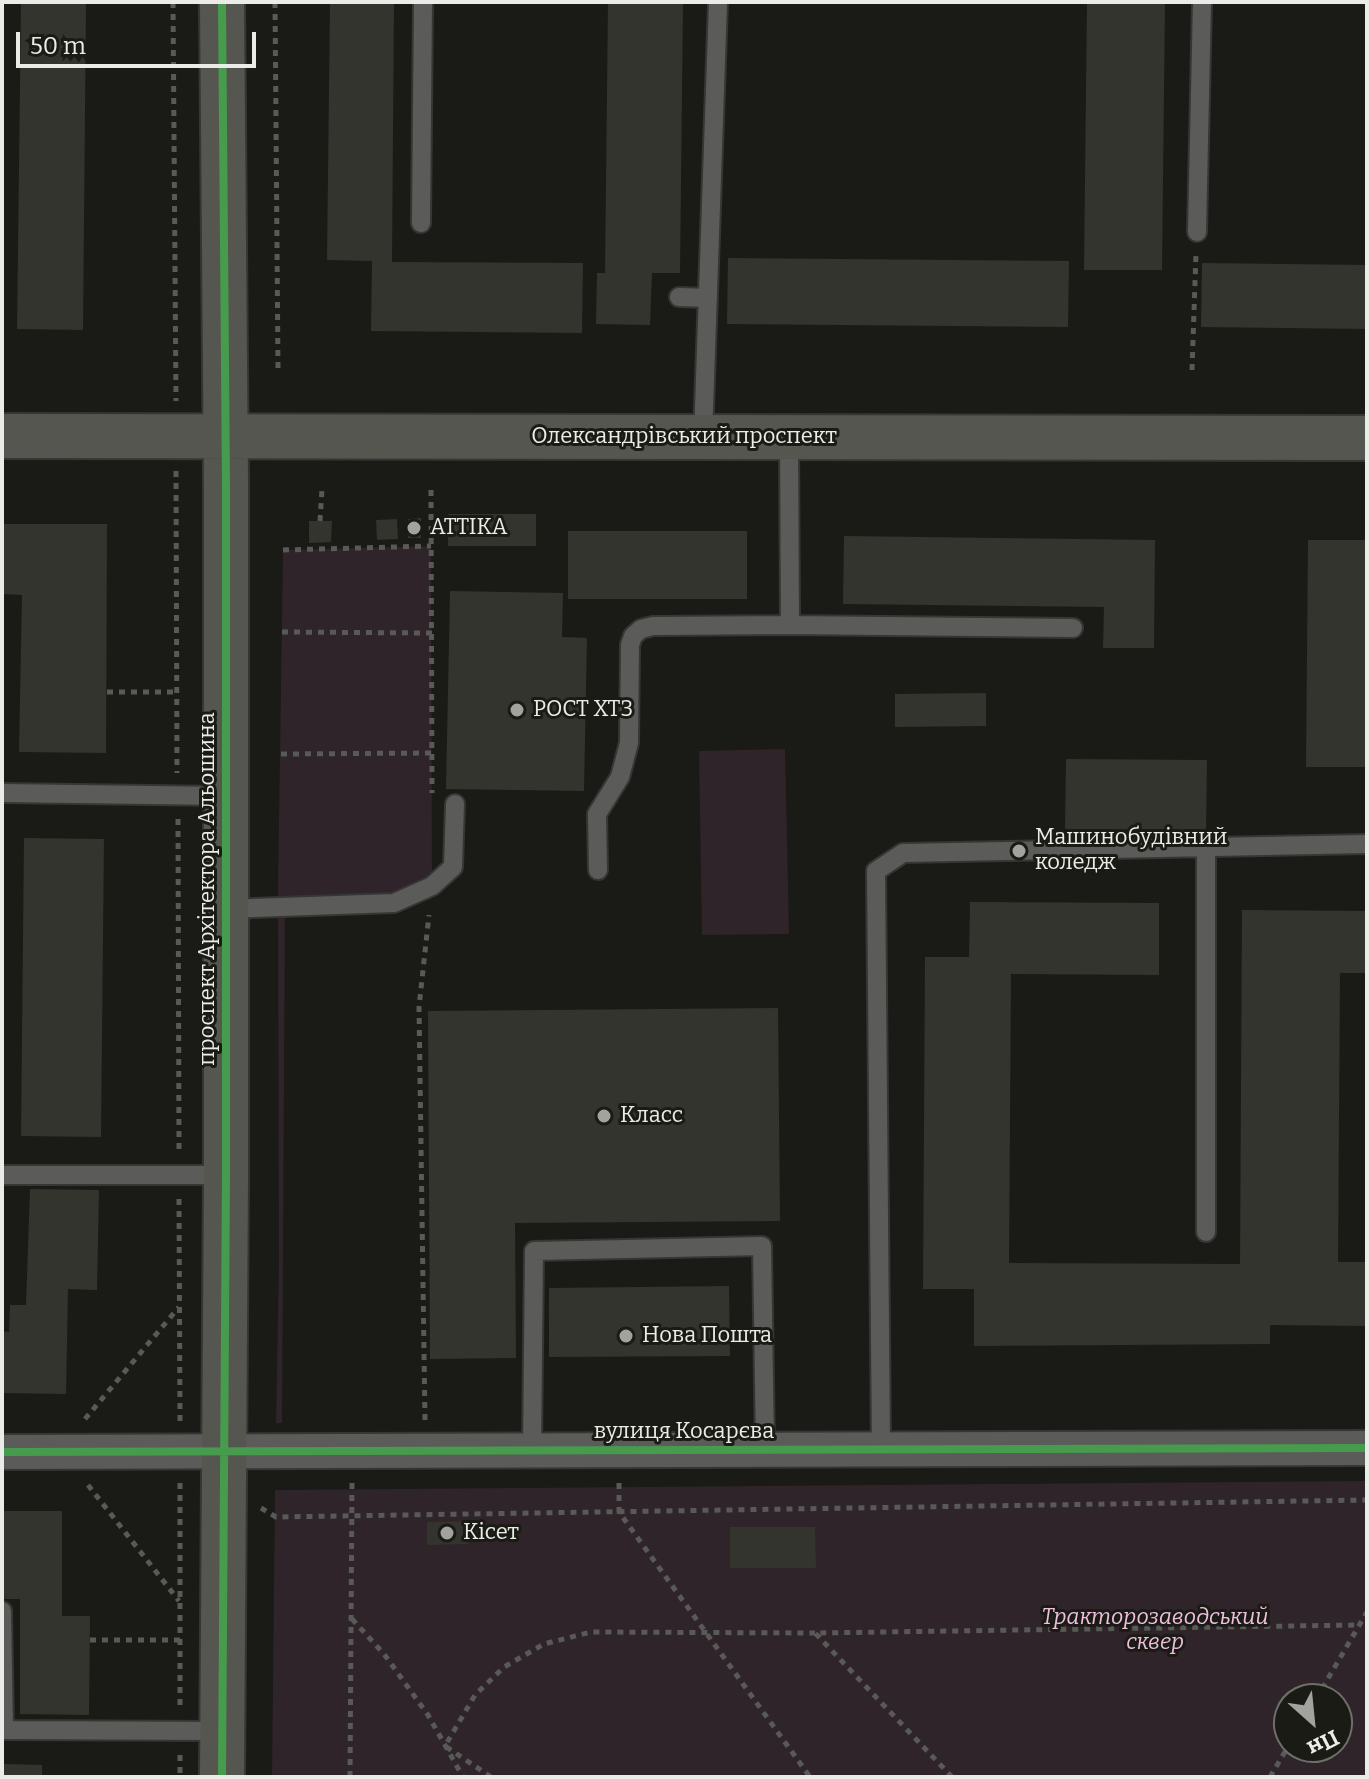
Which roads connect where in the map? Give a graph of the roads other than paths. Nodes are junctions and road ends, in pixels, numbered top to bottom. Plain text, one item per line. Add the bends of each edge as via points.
1 (222, 2) edge
2 (423, 2) edge
3 (718, 2) edge
4 (1202, 2) edge
5 (421, 223) dead end
6 (1197, 232) road end
7 (679, 297) dead end
8 (708, 298) junction
9 (2, 436) edge
10 (224, 436) junction
11 (703, 437) junction
12 (789, 437) junction
13 (1367, 438) edge
14 (790, 625) junction
15 (1073, 628) dead end
16 (2, 793) edge
17 (225, 796) junction
18 (455, 804) dead end
19 (1367, 844) edge
20 (1206, 847) junction
21 (598, 870) dead end
22 (225, 909) junction
23 (2, 1175) edge
24 (226, 1175) junction
25 (1206, 1232) dead end
26 (1367, 1448) edge
27 (881, 1449) junction
28 (765, 1450) junction
29 (532, 1451) junction
30 (2, 1452) edge
31 (223, 1469) junction
32 (2, 1611) edge
33 (3, 1730) edge
34 (222, 1731) junction
35 (222, 1777) edge

1 - 10 street, проспект Архітектора Альошина
2 - 5 lane
3 - 8 lane
4 - 6 lane
7 - 8 lane
8 - 11 lane
9 - 10 street, Олександрівський проспект
10 - 11 street, Олександрівський проспект
10 - 17 street, проспект Архітектора Альошина
11 - 12 street, Олександрівський проспект
12 - 13 street, Олександрівський проспект
12 - 14 lane
14 - 15 lane
14 - 21 lane via 653,626 633,636 629,743 620,777 597,814
16 - 17 lane
17 - 22 street, проспект Архітектора Альошина
18 - 22 lane via 453,867 432,886 394,903
19 - 20 lane
20 - 25 lane
20 - 27 lane via 903,853 876,871
22 - 24 street, проспект Архітектора Альошина
23 - 24 lane
24 - 31 street, проспект Архітектора Альошина
26 - 27 street, вулиця Косарєва
27 - 28 street, вулиця Косарєва
28 - 29 street, вулиця Косарєва
28 - 29 lane via 762,1246 534,1251
29 - 31 street, вулиця Косарєва via 352,1451
30 - 31 street, вулиця Косарєва via 180,1451
31 - 34 street, проспект Архітектора Альошина
32 - 33 lane
33 - 34 lane
34 - 35 street, проспект Архітектора Альошина

